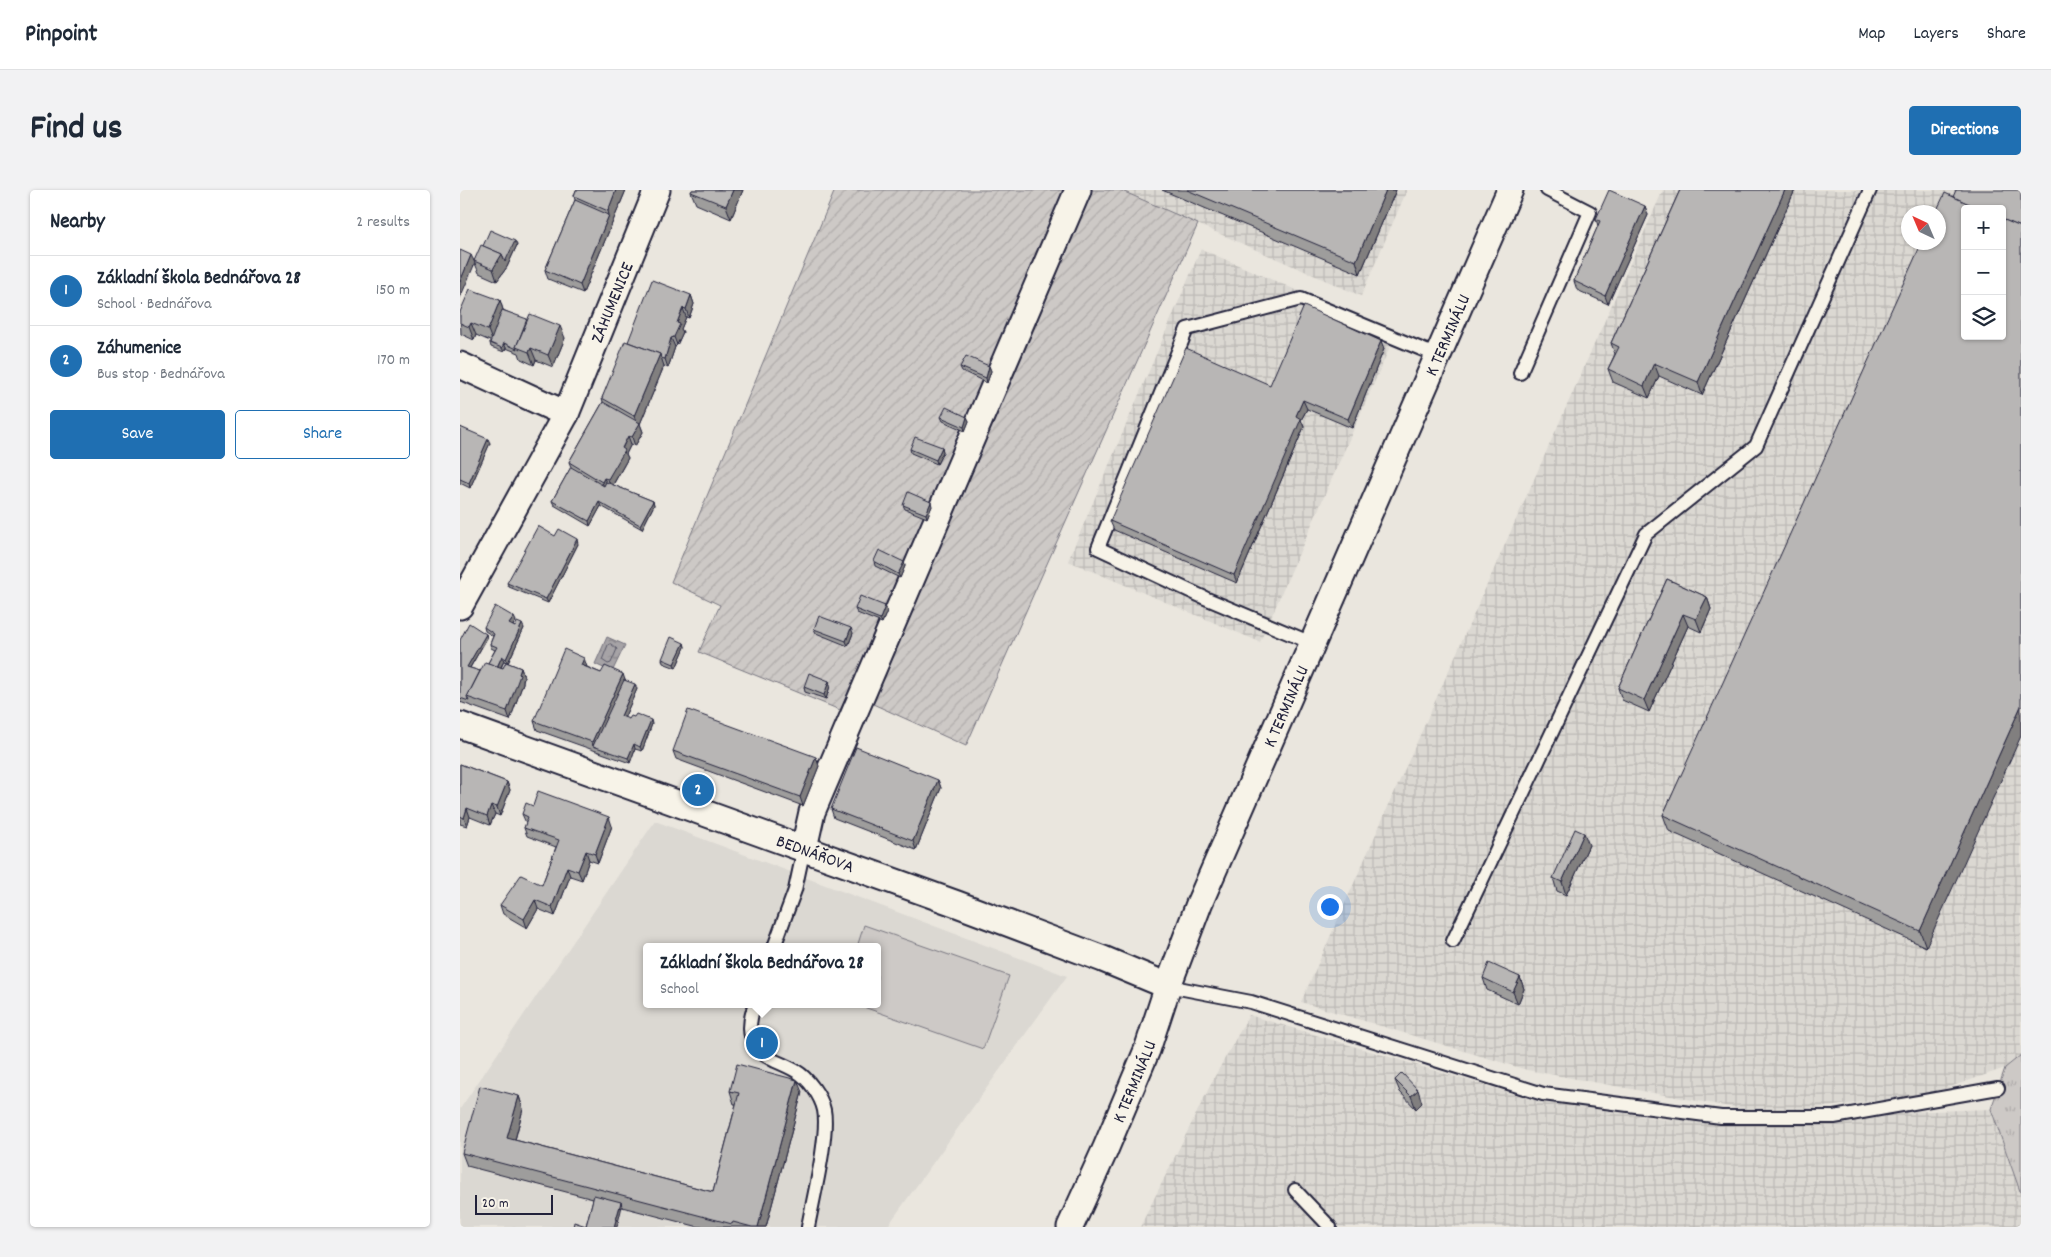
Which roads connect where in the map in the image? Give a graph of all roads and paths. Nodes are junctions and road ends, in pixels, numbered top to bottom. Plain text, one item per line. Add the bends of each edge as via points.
1 (657, 190) edge
2 (1078, 190) edge
3 (1510, 190) edge
4 (1547, 190) edge
5 (1870, 190) edge
6 (1438, 356) junction
7 (460, 365) edge
8 (1520, 373) dead end
9 (566, 414) junction
10 (460, 606) edge
11 (1314, 644) junction
12 (460, 725) edge
13 (804, 848) junction
14 (1453, 941) dead end
15 (775, 943) edge
16 (1168, 986) junction
17 (753, 1008) edge
18 (1998, 1088) dead end
19 (1295, 1190) dead end
20 (808, 1227) edge
21 (1070, 1227) edge
22 (1330, 1227) edge

1 - 9 street, ZÁHUMENICE
2 - 13 street via 812,812
3 - 6 street, K TERMINÁLU
4 - 8 lane via 1590,212
5 - 14 lane via 1756,446 1646,534
6 - 11 street, K TERMINÁLU
6 - 11 lane via 1301,299 1187,329 1098,548
7 - 9 street
9 - 10 street, ZÁHUMENICE
11 - 16 street, K TERMINÁLU via 1200,904
12 - 13 street, BEDNÁŘOVA
13 - 15 lane via 794,890
13 - 16 street, BEDNÁŘOVA via 1055,940
16 - 18 lane via 1251,1002 1543,1094 1721,1117 1834,1117
16 - 21 street, K TERMINÁLU via 1148,1050
17 - 20 lane via 749,1031 754,1045 773,1060 797,1071 818,1094 824,1110 824,1131
19 - 22 lane

